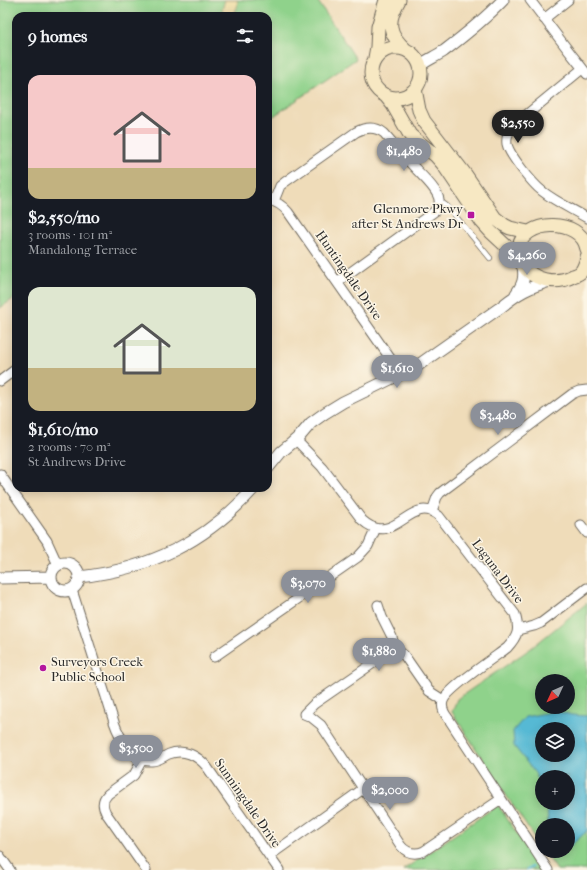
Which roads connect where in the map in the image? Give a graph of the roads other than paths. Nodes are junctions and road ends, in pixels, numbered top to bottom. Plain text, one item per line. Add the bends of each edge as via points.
1 (386, 0) edge
2 (399, 0) edge
3 (503, 0) edge
4 (530, 0) edge
5 (568, 0) edge
6 (544, 20) junction
7 (406, 50) junction
8 (375, 58) junction
9 (420, 65) junction
10 (585, 71) edge
11 (415, 89) junction
12 (385, 96) junction
13 (272, 199) edge
14 (272, 201) edge
15 (439, 201) junction
16 (587, 218) edge
17 (528, 232) junction
18 (586, 244) edge
19 (490, 258) dead end
20 (587, 258) edge
21 (521, 262) junction
22 (584, 271) edge
23 (550, 281) junction
24 (337, 282) junction
25 (514, 296) junction
26 (12, 373) edge
27 (398, 376) junction
28 (0, 381) edge
29 (587, 390) edge
30 (296, 440) junction
31 (272, 463) edge
32 (0, 474) edge
33 (12, 491) edge
34 (13, 492) edge
35 (250, 492) edge
36 (432, 511) junction
37 (581, 525) dead end
38 (376, 528) junction
39 (587, 533) edge
40 (58, 565) junction
41 (51, 577) junction
42 (79, 577) junction
43 (0, 578) edge
44 (587, 588) edge
45 (72, 590) junction
46 (378, 605) dead end
47 (518, 630) junction
48 (395, 651) junction
49 (214, 657) dead end
50 (443, 700) junction
51 (142, 760) junction
52 (363, 789) junction
53 (501, 799) junction
54 (0, 856) edge
55 (269, 856) junction
56 (10, 870) edge
57 (146, 870) edge
58 (279, 870) edge
59 (548, 870) edge

1 - 8 main road via 378,27
2 - 7 main road via 392,13 391,27 394,37
3 - 9 street via 462,37
4 - 6 street
5 - 6 street
6 - 10 street
7 - 8 main road via 386,49
7 - 9 main road
8 - 12 main road via 371,78
9 - 11 main road via 421,78
10 - 16 street via 514,125 508,133 507,141 508,148 532,183 547,195
11 - 12 main road via 404,97
11 - 17 main road via 424,121 495,218 510,228
12 - 21 main road via 394,105 410,135 443,164 482,222
13 - 15 street via 285,182 356,132 370,128 384,133 432,187
14 - 24 street, Huntingdale Drive via 281,204 288,212
15 - 19 lane via 448,207
15 - 24 street via 432,214
17 - 18 main road via 547,226 563,226 575,231
17 - 21 main road via 518,249
20 - 22 main road
21 - 23 main road via 533,275
21 - 25 street via 523,283
22 - 23 main road via 568,279
23 - 25 street via 530,287
24 - 27 street, Huntingdale Drive via 390,358
25 - 27 street via 432,356
26 - 28 street
27 - 30 street via 330,409 310,423
29 - 36 street via 572,394 440,493
30 - 31 street
30 - 38 street via 322,467 362,520
32 - 33 street
34 - 40 street via 47,541
35 - 42 street via 217,523 161,557 127,569
36 - 38 street via 415,512 393,527
36 - 47 street, Laguna Drive via 442,519 515,614
37 - 39 street
38 - 49 street via 368,546 359,556
40 - 41 street
40 - 42 street via 66,563 74,566
41 - 43 street
41 - 45 street via 53,585 60,590
42 - 45 street
44 - 47 street via 541,623
45 - 51 street via 115,726 133,754
46 - 48 street via 392,637
47 - 50 street via 507,648 452,689
48 - 50 street via 404,655 427,689
48 - 52 street via 388,653 320,700 304,714 321,725
50 - 53 street via 442,707 445,713
51 - 55 street, Sunningdale Drive via 154,761 177,752 189,753 199,758
51 - 57 street via 134,775 105,797 101,807
52 - 53 street via 403,848 415,853 424,851
52 - 55 street
53 - 59 street
54 - 56 street
55 - 58 street, Sunningdale Drive

